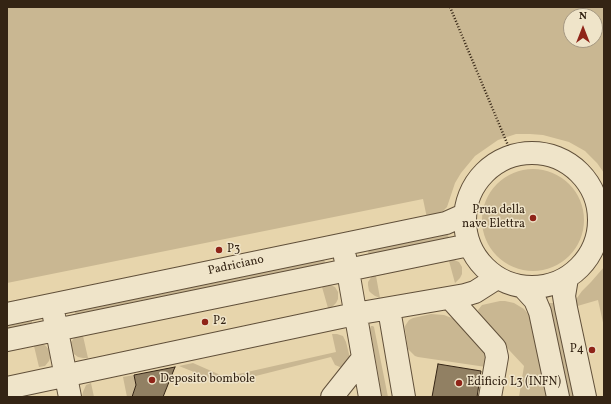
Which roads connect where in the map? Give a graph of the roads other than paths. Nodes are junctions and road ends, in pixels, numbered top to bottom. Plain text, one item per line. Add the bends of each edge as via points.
1 (464, 215) junction
2 (342, 244) junction
3 (469, 245) junction
4 (348, 271) junction
5 (496, 278) junction
6 (567, 278) junction
7 (524, 288) junction
8 (450, 298) junction
9 (52, 305) junction
10 (389, 308) junction
11 (7, 314) edge
12 (355, 314) junction
13 (58, 330) junction
14 (7, 340) edge
15 (363, 358) junction
16 (66, 375) junction
17 (7, 388) edge
18 (70, 397) edge
19 (332, 397) edge
20 (370, 397) edge
21 (404, 397) edge
22 (490, 397) edge
23 (558, 397) edge
24 (585, 397) edge

1 - 2 street, Padriciano via 446,223
1 - 3 street
1 - 6 street via 469,196 479,178 494,164 512,156 534,153 555,157 574,168 589,184 598,204 600,225 595,246 583,265
2 - 4 street
2 - 9 street, Padriciano
3 - 4 street
3 - 5 street via 480,264
4 - 12 street
4 - 13 street
5 - 7 street
5 - 8 street via 475,292
6 - 7 street via 539,288
6 - 24 street via 564,296
7 - 23 street via 540,312
8 - 10 street
8 - 22 street via 495,348 497,357
9 - 11 street, Padriciano
9 - 13 street
10 - 12 street
10 - 21 street
12 - 15 street
12 - 16 street
13 - 14 street
13 - 16 street
15 - 19 street
15 - 20 street
16 - 17 street
16 - 18 street

